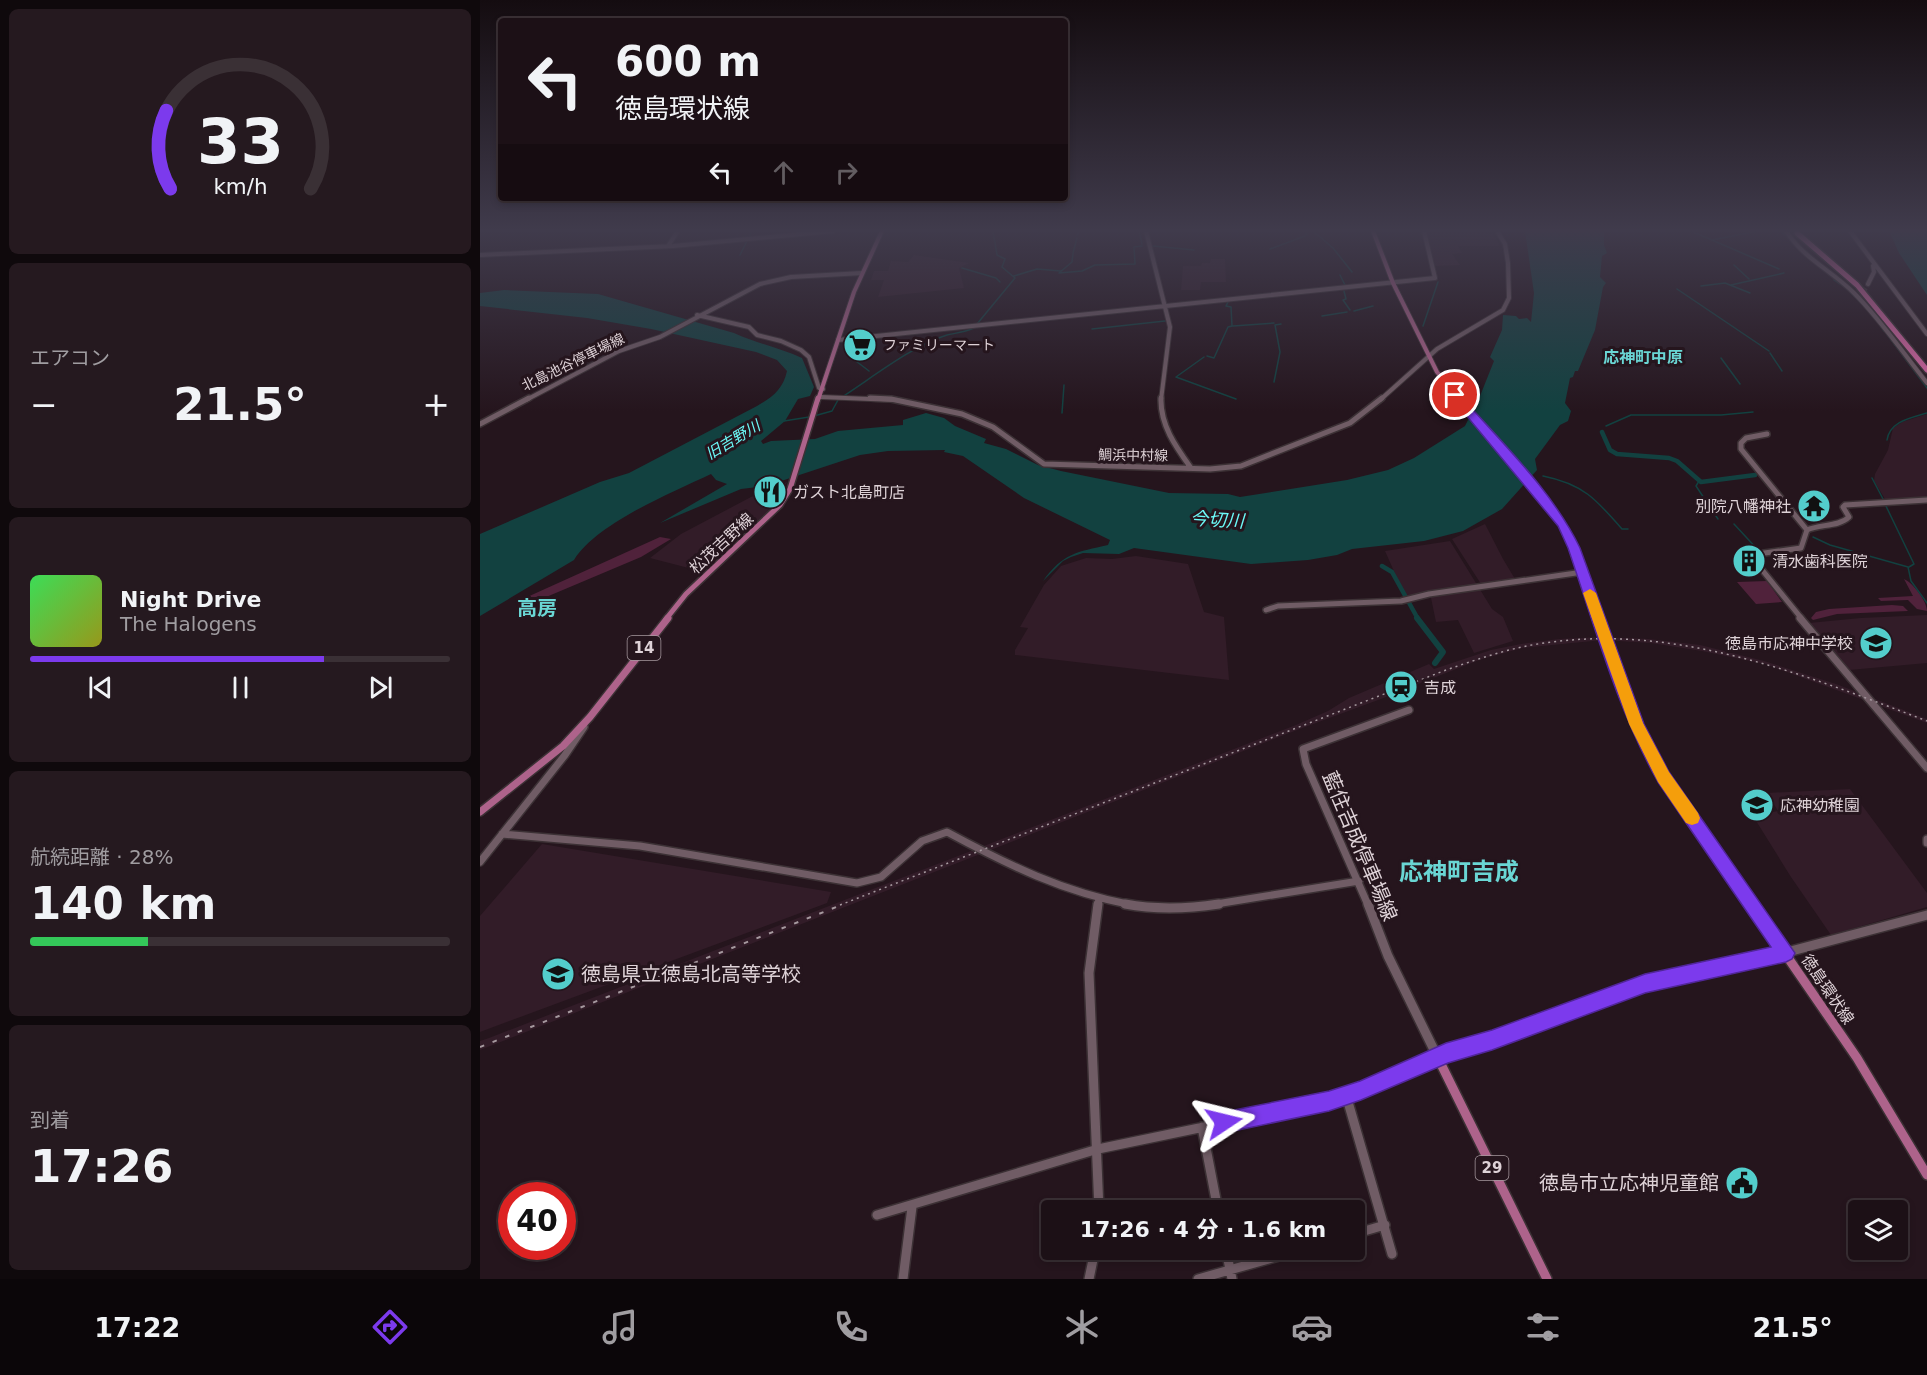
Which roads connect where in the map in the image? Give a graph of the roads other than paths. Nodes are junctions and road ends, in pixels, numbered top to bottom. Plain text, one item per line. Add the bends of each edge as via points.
1 (744, 291) edge
2 (856, 291) edge
3 (1161, 291) edge
4 (1327, 291) edge
5 (1396, 291) edge
6 (1509, 291) edge
7 (1852, 291) edge
8 (1862, 291) edge
9 (1866, 291) edge
10 (1895, 291) edge
11 (1165, 307) junction
12 (696, 316) junction
13 (1927, 334) edge
14 (838, 340) junction
15 (1429, 355) junction
16 (1927, 363) edge
17 (1927, 370) edge
18 (1927, 383) edge
19 (823, 389) junction
20 (820, 397) junction
21 (480, 424) edge
22 (1767, 434) dead end
23 (1191, 468) junction
24 (1927, 500) edge
25 (1807, 530) junction
26 (1583, 572) junction
27 (1266, 610) dead end
28 (1409, 710) dead end
29 (590, 717) junction
30 (1927, 768) edge
31 (480, 812) edge
32 (502, 834) junction
33 (480, 862) edge
34 (1359, 881) junction
35 (1099, 899) junction
36 (1927, 915) edge
37 (1786, 953) junction
38 (1437, 1058) junction
39 (1347, 1095) junction
40 (1202, 1127) junction
41 (1098, 1149) junction
42 (1927, 1175) edge
43 (1099, 1200) edge
44 (1216, 1200) edge
45 (912, 1206) junction
46 (877, 1215) dead end
47 (1385, 1225) junction
48 (1365, 1231) edge
49 (1392, 1254) dead end
50 (1093, 1260) edge
51 (1271, 1260) edge
52 (1231, 1274) edge
53 (903, 1279) edge
54 (1089, 1279) edge
55 (1198, 1279) edge
56 (1547, 1279) edge

1 - 12 street, 北島池谷停車場線
2 - 14 main road, 松茂吉野線 / 14
3 - 11 street
4 - 11 street
5 - 15 main road, 徳島環状線
6 - 15 street, 鯛浜中村線 via 1503,310
7 - 18 street via 1874,313
8 - 17 highway
9 - 16 highway
10 - 13 street
11 - 14 street
11 - 23 street via 1170,340 1162,414
12 - 19 street via 745,326 757,335 801,350 809,357 819,388
12 - 21 street, 北島池谷停車場線 via 664,334 619,351
14 - 19 main road, 松茂吉野線 / 14
15 - 23 street, 鯛浜中村線 via 1350,423 1241,466
15 - 26 main road, 徳島環状線 via 1457,398 1563,525
19 - 20 main road, 松茂吉野線 / 14
20 - 23 street, 鯛浜中村線 via 891,399 962,414 993,427 1044,464
20 - 29 main road, 松茂吉野線 / 14 via 790,489 780,505 686,594
22 - 25 street via 1746,438 1741,449
24 - 25 street via 1845,505 1849,517 1845,521
25 - 30 street via 1800,548 1750,555
26 - 27 street via 1401,601 1278,606
26 - 37 main road, 徳島環状線, bridge via 1636,724 1658,768
28 - 34 street, 藍住吉成停車場線 via 1303,749 1306,764
29 - 31 main road, 松茂吉野線 / 14 via 563,746
29 - 32 street via 566,755
32 - 33 street
32 - 35 street via 640,846 857,883 881,877 922,841 947,832 1012,867
34 - 35 street via 1188,909 1151,909
34 - 38 street, 藍住吉成停車場線 via 1388,956
35 - 41 street via 1089,973
36 - 37 street
37 - 38 street via 1645,984
37 - 42 main road, 徳島環状線 via 1857,1058
38 - 39 street
38 - 56 main road, 29
39 - 40 street via 1309,1107
39 - 47 street
40 - 41 street
40 - 44 street
41 - 43 street
41 - 45 street
45 - 46 street
45 - 53 street
47 - 48 street
47 - 49 street
50 - 54 street
51 - 52 street
52 - 55 street

